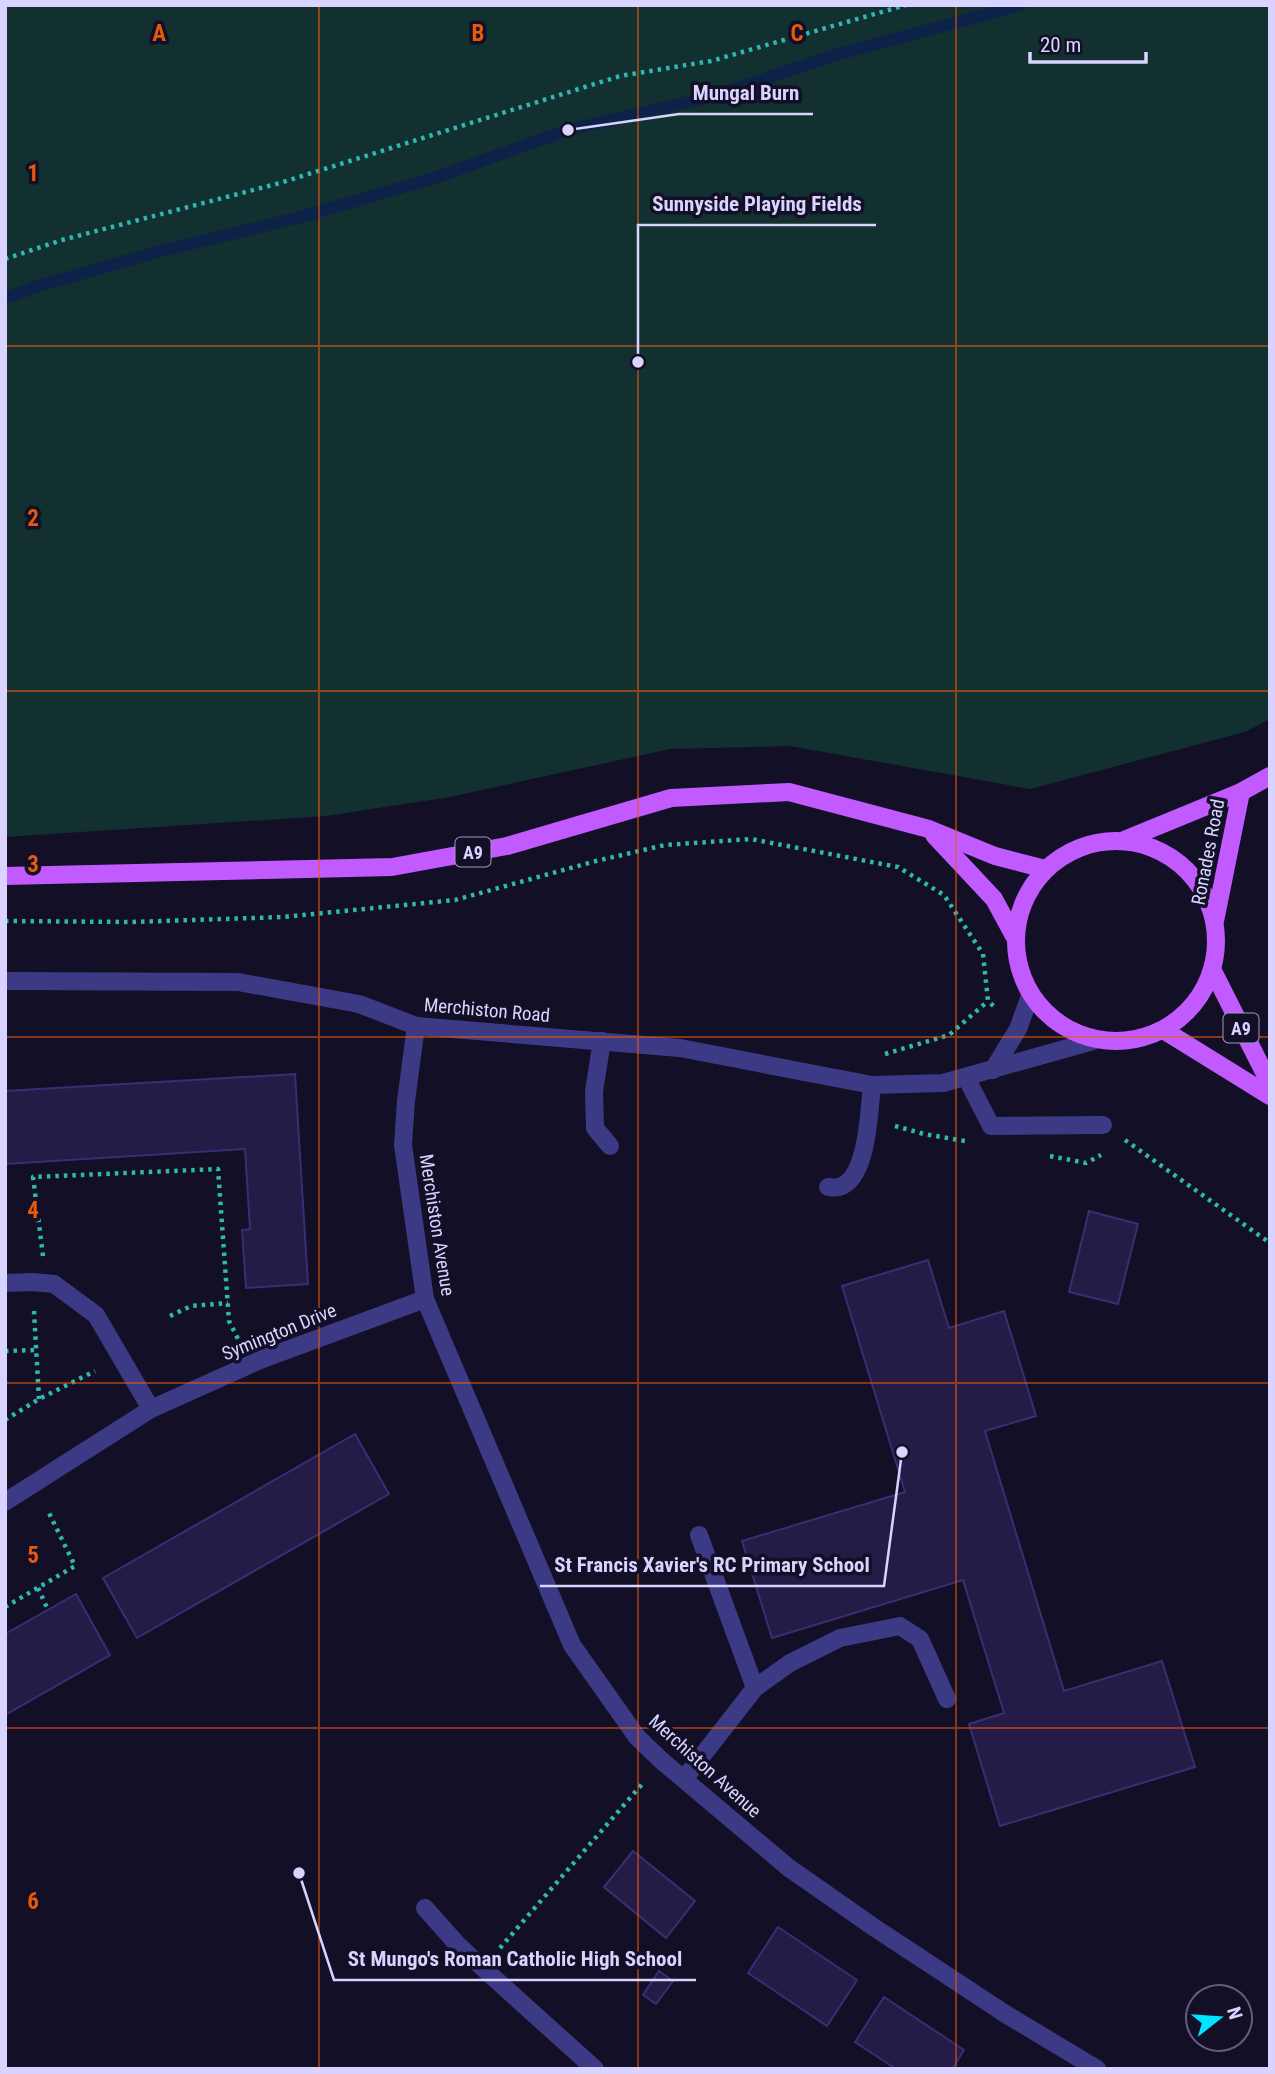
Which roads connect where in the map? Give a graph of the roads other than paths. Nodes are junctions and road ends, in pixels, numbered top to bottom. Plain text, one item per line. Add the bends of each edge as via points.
1 (1270, 776) edge
2 (1241, 792) junction
3 (929, 829) junction
4 (1124, 840) junction
5 (1045, 869) junction
6 (5, 876) edge
7 (1215, 921) junction
8 (1014, 936) junction
9 (1213, 971) junction
10 (5, 981) edge
11 (1030, 996) junction
12 (416, 1026) junction
13 (1165, 1031) junction
14 (602, 1041) junction
15 (1093, 1041) junction
16 (993, 1070) junction
17 (966, 1077) junction
18 (1270, 1084) edge
19 (872, 1085) junction
20 (1270, 1096) edge
21 (1103, 1125) road end
22 (610, 1146) dead end
23 (828, 1187) dead end
24 (5, 1283) edge
25 (425, 1299) junction
26 (151, 1409) junction
27 (5, 1502) edge
28 (699, 1535) dead end
29 (755, 1688) junction
30 (947, 1699) dead end
31 (684, 1779) junction
32 (425, 1908) dead end
33 (595, 2069) edge
34 (1097, 2069) edge

1 - 2 main road, Ronades Road
2 - 4 main road, Ronades Road
2 - 7 main road, Ronades Road
3 - 5 main road, A9 via 995,856
3 - 6 main road, A9 via 789,792 671,797 508,846 392,867
3 - 8 main road via 994,899
4 - 5 main road via 1081,846
4 - 7 main road via 1156,848 1182,865 1203,891
5 - 8 main road via 1024,899
7 - 9 main road
8 - 11 main road via 1018,967
9 - 13 main road via 1194,1006
9 - 18 main road, A9
10 - 12 street, Merchiston Road via 238,982 359,1004
11 - 15 main road via 1057,1024
11 - 16 street via 1018,1029
12 - 14 street, Merchiston Road
12 - 25 street, Merchiston Avenue via 403,1145
13 - 15 main road via 1130,1042
13 - 20 main road, A9
14 - 19 street, Merchiston Road via 680,1048
14 - 22 street via 594,1091 595,1128
15 - 16 street, Merchiston Road
16 - 17 street, Merchiston Road
17 - 19 street, Merchiston Road via 943,1083
17 - 21 street via 991,1126
19 - 23 street via 864,1154 853,1178 839,1187
24 - 26 street via 54,1284 96,1315
25 - 26 street, Symington Drive via 251,1364
25 - 31 street, Merchiston Avenue via 572,1645 638,1737
26 - 27 street, Symington Drive
28 - 29 street
29 - 30 street via 790,1663 840,1638 900,1626 920,1639
29 - 31 street
31 - 34 street, Merchiston Avenue via 789,1868 864,1921
32 - 33 street via 457,1944

